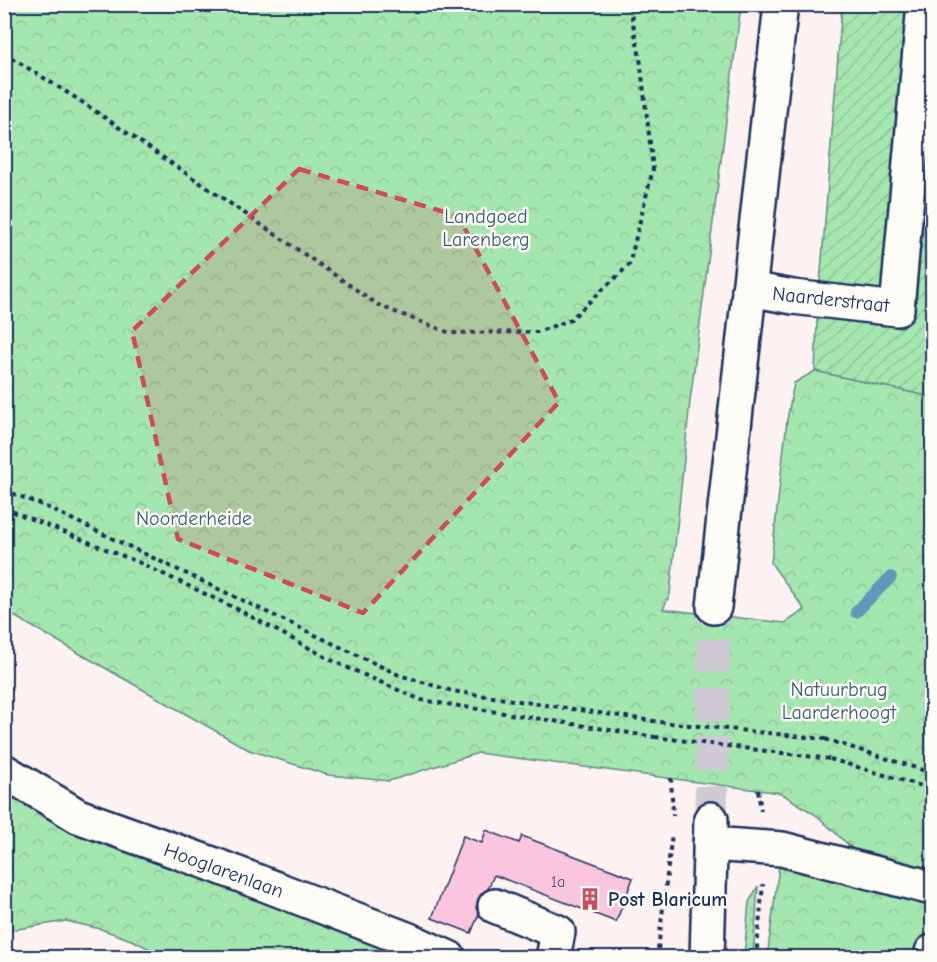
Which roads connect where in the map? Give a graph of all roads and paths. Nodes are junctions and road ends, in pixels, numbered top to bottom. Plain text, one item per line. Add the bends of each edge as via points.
1 (629, 4) edge
2 (781, 4) edge
3 (924, 4) edge
4 (4, 53) edge
5 (749, 289) junction
6 (4, 490) edge
7 (4, 508) edge
8 (714, 607) tunnel mouth
9 (4, 771) edge
10 (933, 773) edge
11 (671, 778) dead end
12 (933, 789) edge
13 (933, 888) edge
14 (495, 906) dead end
15 (933, 952) edge
16 (449, 957) edge
17 (553, 957) edge
18 (657, 957) edge
19 (707, 957) edge
20 (931, 957) edge

1 - 4 path via 640,58 652,169 629,265 570,320 537,332 450,333 380,306
2 - 5 street, Naarderstraat
3 - 5 street, Naarderstraat via 897,309
5 - 8 street, Naarderstraat
6 - 10 path, bridge via 399,675 452,692 660,722 825,739
7 - 12 path, bridge via 138,562 335,662 421,700 656,737 830,759
9 - 16 street, Hooglarenlaan via 78,816
11 - 18 path via 673,824
13 - 19 street via 711,831
14 - 17 street via 558,932
15 - 20 street

